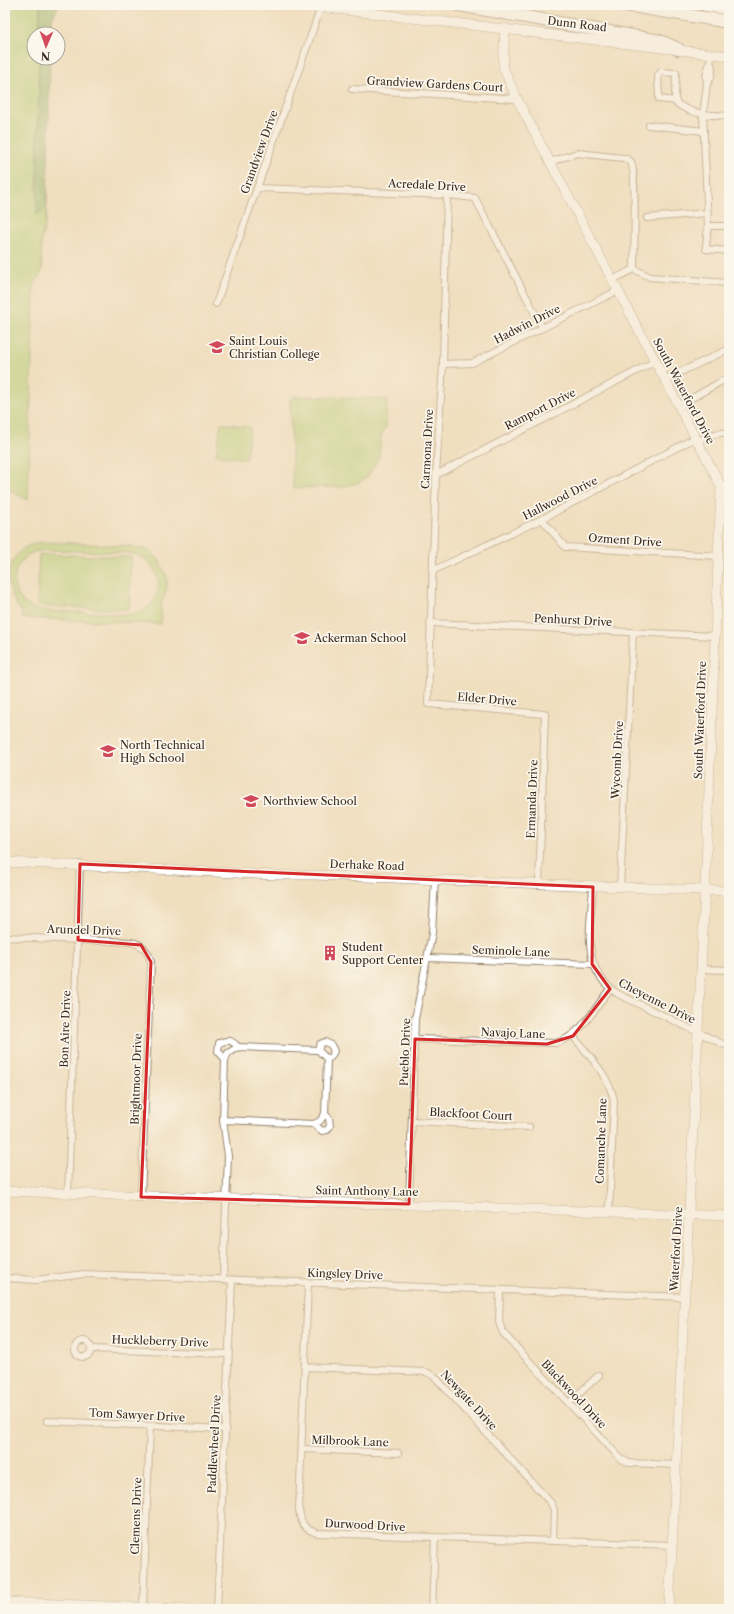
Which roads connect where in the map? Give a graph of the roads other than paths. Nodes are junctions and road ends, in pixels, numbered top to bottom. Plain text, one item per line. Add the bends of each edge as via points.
1 (303, 5) edge
2 (459, 5) edge
3 (625, 5) edge
4 (706, 5) edge
5 (321, 7) junction
6 (729, 9) edge
7 (729, 22) edge
8 (505, 28) junction
9 (678, 49) junction
10 (729, 56) edge
11 (711, 58) junction
12 (352, 89) dead end
13 (517, 99) junction
14 (676, 101) junction
15 (704, 114) junction
16 (729, 116) edge
17 (649, 125) dead end
18 (704, 131) junction
19 (550, 162) junction
20 (257, 188) junction
21 (447, 195) junction
22 (708, 213) junction
23 (647, 218) dead end
24 (708, 226) junction
25 (729, 226) edge
26 (729, 251) edge
27 (634, 269) junction
28 (612, 280) junction
29 (729, 283) edge
30 (617, 290) junction
31 (216, 304) dead end
32 (542, 326) junction
33 (729, 349) edge
34 (654, 362) junction
35 (443, 364) junction
36 (729, 378) edge
37 (664, 380) junction
38 (678, 406) junction
39 (729, 432) edge
40 (696, 439) junction
41 (436, 475) junction
42 (725, 486) edge
43 (542, 519) junction
44 (719, 556) junction
45 (432, 571) junction
46 (430, 624) junction
47 (633, 633) junction
48 (715, 636) junction
49 (428, 704) joint
50 (545, 714) joint
51 (5, 862) edge
52 (80, 864) junction
53 (434, 880) junction
54 (539, 885) junction
55 (593, 887) junction
56 (620, 888) junction
57 (705, 890) junction
58 (729, 891) edge
59 (5, 938) edge
60 (78, 940) junction
61 (428, 958) junction
62 (151, 962) joint
63 (592, 964) junction
64 (701, 969) junction
65 (729, 970) edge
66 (610, 989) junction
67 (697, 1032) junction
68 (572, 1036) junction
69 (415, 1039) junction
70 (238, 1047) junction
71 (729, 1047) edge
72 (318, 1050) junction
73 (226, 1059) junction
74 (327, 1059) junction
75 (325, 1114) junction
76 (223, 1120) junction
77 (412, 1121) junction
78 (314, 1124) junction
79 (529, 1126) dead end
80 (5, 1191) edge
81 (68, 1194) junction
82 (141, 1197) junction
83 (226, 1199) junction
84 (409, 1204) junction
85 (609, 1212) junction
86 (690, 1214) junction
87 (729, 1216) edge
88 (5, 1278) edge
89 (223, 1280) junction
90 (232, 1280) junction
91 (308, 1283) junction
92 (500, 1290) junction
93 (686, 1297) junction
94 (91, 1349) dead end
95 (228, 1354) junction
96 (305, 1367) junction
97 (599, 1375) dead end
98 (569, 1403) junction
99 (47, 1421) dead end
100 (150, 1426) junction
101 (225, 1429) junction
102 (302, 1449) junction
103 (398, 1453) dead end
104 (677, 1465) junction
105 (435, 1538) junction
106 (553, 1542) junction
107 (673, 1545) junction
108 (5, 1602) edge
109 (18, 1606) edge
110 (143, 1607) junction
111 (111, 1608) edge
112 (186, 1609) edge
113 (217, 1609) edge
114 (432, 1609) edge
115 (669, 1609) edge

1 - 5 street, Dunn Road
2 - 9 highway via 660,41
3 - 7 highway
4 - 6 highway
5 - 8 street, Dunn Road
5 - 20 street, Grandview Drive
8 - 9 street, Dunn Road
8 - 13 street, South Waterford Drive via 504,66
9 - 11 street, Dunn Road
10 - 11 street, Dunn Road
11 - 15 street via 706,77
12 - 13 street, Grandview Gardens Court
13 - 19 street, South Waterford Drive
14 - 14 street via 659,99 658,74 661,72 676,73
14 - 15 street via 688,111
15 - 16 street
15 - 18 street
17 - 18 street
18 - 22 street
19 - 27 street via 577,153 623,158 632,163
19 - 28 street, South Waterford Drive
20 - 21 street, Acredale Drive
20 - 31 street, Grandview Drive
21 - 32 street, Acredale Drive via 475,198
21 - 35 street, Carmona Drive
22 - 23 street
22 - 24 street
24 - 25 street
24 - 26 street via 706,249
27 - 28 street
27 - 29 street via 650,277
28 - 30 street, South Waterford Drive
30 - 32 street, Hadwin Drive
30 - 34 street, South Waterford Drive
32 - 35 street, Hadwin Drive via 472,363
33 - 37 street
34 - 37 street, South Waterford Drive
34 - 41 street, Ramport Drive
35 - 41 street, Carmona Drive
36 - 38 street
37 - 38 street, South Waterford Drive
38 - 40 street, South Waterford Drive
39 - 40 street, Hallwood Drive
40 - 42 street, South Waterford Drive
40 - 43 street, Hallwood Drive
41 - 45 street, Carmona Drive
42 - 44 street, South Waterford Drive
43 - 44 street, Ozment Drive via 565,546
43 - 45 street, Hallwood Drive
44 - 48 street, South Waterford Drive
45 - 46 street, Carmona Drive
46 - 47 street, Penhurst Drive
46 - 49 street, Carmona Drive
47 - 48 street, Penhurst Drive
47 - 56 street, Wycomb Drive
48 - 57 street, South Waterford Drive
49 - 50 street, Elder Drive
50 - 54 street, Ermanda Drive
51 - 52 street, Derhake Road
52 - 53 street, Derhake Road via 275,875
52 - 60 street, Bon Aire Drive
53 - 54 street, Derhake Road
53 - 61 street, Pueblo Drive via 432,933
54 - 55 street, Derhake Road
55 - 56 street, Derhake Road
55 - 63 street, Cheyenne Drive via 590,951
56 - 57 street, Derhake Road
57 - 58 street, Derhake Road
57 - 64 street, Waterford Drive
59 - 60 street, Arundel Drive
60 - 62 street, Arundel Drive via 131,942 141,945 148,952
60 - 81 street, Bon Aire Drive
61 - 63 street, Seminole Lane
61 - 69 street, Pueblo Drive via 415,1019
62 - 82 street, Brightmoor Drive
63 - 66 street, Cheyenne Drive
64 - 65 street
64 - 67 street, Waterford Drive
66 - 67 street, Cheyenne Drive
66 - 68 street
67 - 71 street, Cheyenne Drive
67 - 86 street, Waterford Drive
68 - 69 street, Navajo Lane via 564,1041 547,1044
68 - 85 street, Comanche Lane via 612,1087 614,1100
69 - 77 street, Pueblo Drive
70 - 72 street
70 - 73 street via 228,1053
70 - 73 street via 226,1040 219,1043 218,1051
72 - 74 street
72 - 74 street via 320,1044 325,1042 331,1045 334,1050
73 - 76 street
74 - 75 street
75 - 78 street
75 - 78 street via 329,1118 330,1126 327,1130 322,1131
76 - 78 street
76 - 83 street via 228,1156
77 - 79 street, Blackfoot Court
77 - 84 street, Pueblo Drive
80 - 81 street, Saint Anthony Lane
81 - 82 street, Saint Anthony Lane
82 - 83 street, Saint Anthony Lane
83 - 84 street, Saint Anthony Lane
83 - 89 street
84 - 85 street, Saint Anthony Lane
85 - 86 street, Saint Anthony Lane
86 - 87 street, Saint Anthony Lane
86 - 93 street, Waterford Drive
88 - 89 street, Kingsley Drive via 36,1280 84,1274
89 - 90 street, Kingsley Drive
90 - 91 street, Kingsley Drive
90 - 95 street, Paddlewheel Drive
91 - 92 street, Kingsley Drive
91 - 96 street, Durwood Drive
92 - 93 street, Kingsley Drive
92 - 98 street, Blackwood Drive via 499,1322 502,1333
93 - 104 street, Waterford Drive
94 - 95 street, Huckleberry Drive
95 - 101 street, Paddlewheel Drive
96 - 102 street, Durwood Drive
96 - 106 street, Newgate Drive via 426,1372 434,1376 551,1503 554,1510
97 - 98 street
98 - 104 street, Blackwood Drive via 621,1460 629,1463
99 - 100 street, Tom Sawyer Drive
100 - 101 street, Tom Sawyer Drive
100 - 110 street, Clemens Drive
101 - 113 street, Paddlewheel Drive
102 - 103 street, Milbrook Lane
102 - 105 street, Durwood Drive via 299,1510 301,1522 308,1530 317,1533
104 - 107 street, Waterford Drive
105 - 106 street, Durwood Drive
105 - 114 street
106 - 107 street, Durwood Drive
107 - 115 street, Waterford Drive
108 - 109 street
109 - 111 street
110 - 111 street
110 - 112 street

